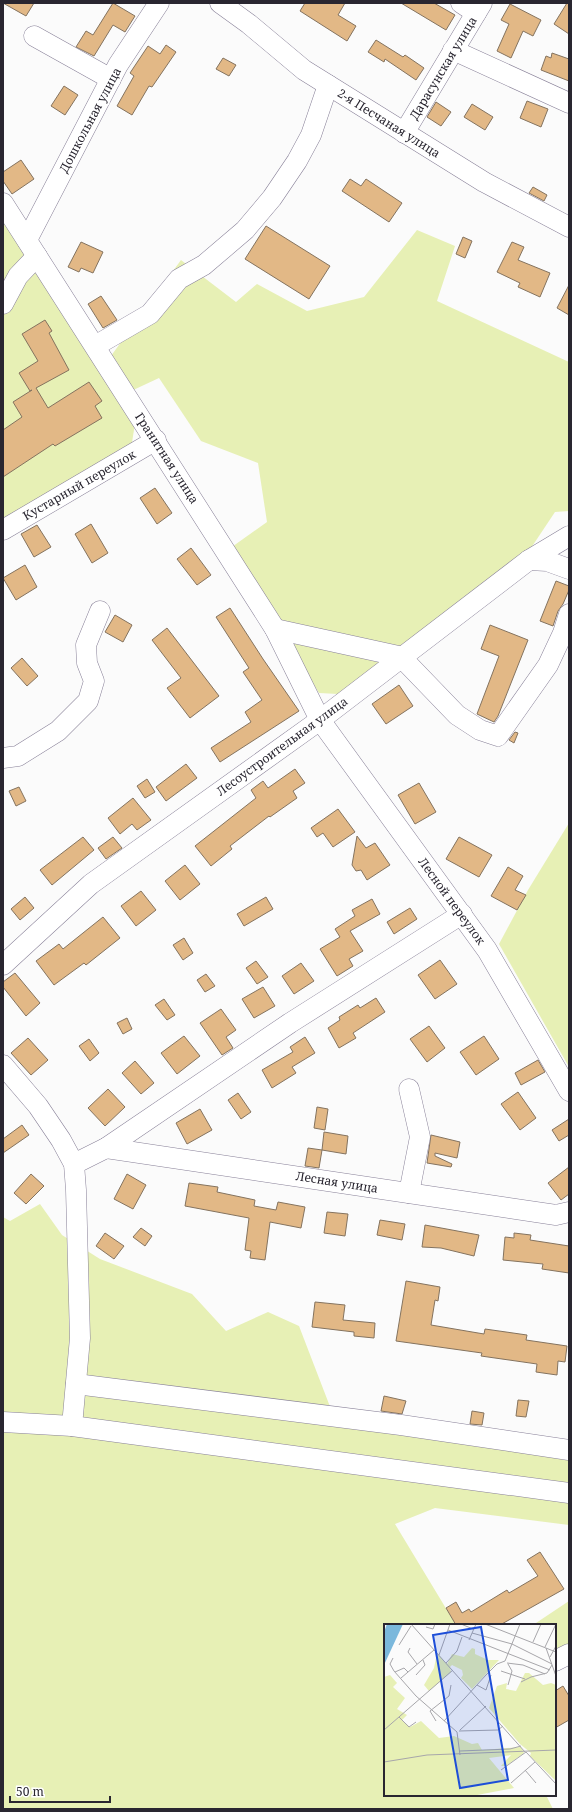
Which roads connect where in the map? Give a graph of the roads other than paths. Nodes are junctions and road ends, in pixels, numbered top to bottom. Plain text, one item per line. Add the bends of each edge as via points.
1 (159, 3) edge
2 (220, 3) edge
3 (473, 6) edge
4 (34, 36) dead end
5 (453, 50) junction
6 (111, 79) junction
7 (328, 85) junction
8 (569, 103) edge
9 (404, 133) junction
10 (3, 203) edge
11 (569, 227) edge
12 (32, 248) junction
13 (3, 304) edge
14 (95, 346) junction
15 (156, 440) junction
16 (3, 530) edge
17 (569, 536) edge
18 (530, 560) junction
19 (569, 569) edge
20 (100, 611) dead end
21 (569, 614) edge
22 (275, 629) junction
23 (403, 659) junction
24 (320, 720) junction
25 (3, 758) edge
26 (462, 914) junction
27 (3, 965) edge
28 (3, 1065) edge
29 (409, 1089) dead end
30 (569, 1091) edge
31 (106, 1148) junction
32 (74, 1164) junction
33 (409, 1193) junction
34 (569, 1212) edge
35 (76, 1384) junction
36 (3, 1422) edge
37 (72, 1426) junction
38 (569, 1450) edge
39 (569, 1493) edge
40 (569, 1654) edge
41 (556, 1660) edge

1 - 6 street, Дошкольная улица
2 - 7 street, 2-я Песчаная улица via 304,70
3 - 5 street, Дарасунская улица
4 - 6 street
5 - 8 street
5 - 9 street, Дарасунская улица
6 - 12 street, Дошкольная улица
7 - 9 street, 2-я Песчаная улица
7 - 14 street via 311,135 297,161 272,198 245,230 204,265 179,279 150,314
9 - 11 street, 2-я Песчаная улица via 484,182
10 - 12 street, Гранитная улица
12 - 13 street, Дошкольная улица
12 - 14 street, Гранитная улица
14 - 15 street, Гранитная улица
15 - 16 street, Кустарный переулок
15 - 22 street, Гранитная улица
17 - 18 street, Лесоустроительная улица
18 - 19 street via 547,561
18 - 23 street, Лесоустроительная улица
20 - 25 street via 86,646 87,663 94,681 88,701 52,736 18,756
21 - 23 street via 563,634 548,665 498,736 480,730 458,715
22 - 23 street
22 - 24 street, Гранитная улица
23 - 24 street, Лесоустроительная улица
24 - 26 street, Лесной переулок
24 - 27 street, Лесоустроительная улица via 91,884
26 - 30 street, Лесной переулок via 487,950
26 - 31 street via 290,1023
28 - 32 street via 38,1106
29 - 33 street via 420,1137
31 - 32 street
31 - 33 street, Лесная улица
32 - 35 street via 80,1338
33 - 34 street, Лесная улица via 556,1215
35 - 37 street
35 - 38 street via 401,1425
36 - 37 street
37 - 39 street
40 - 41 street

